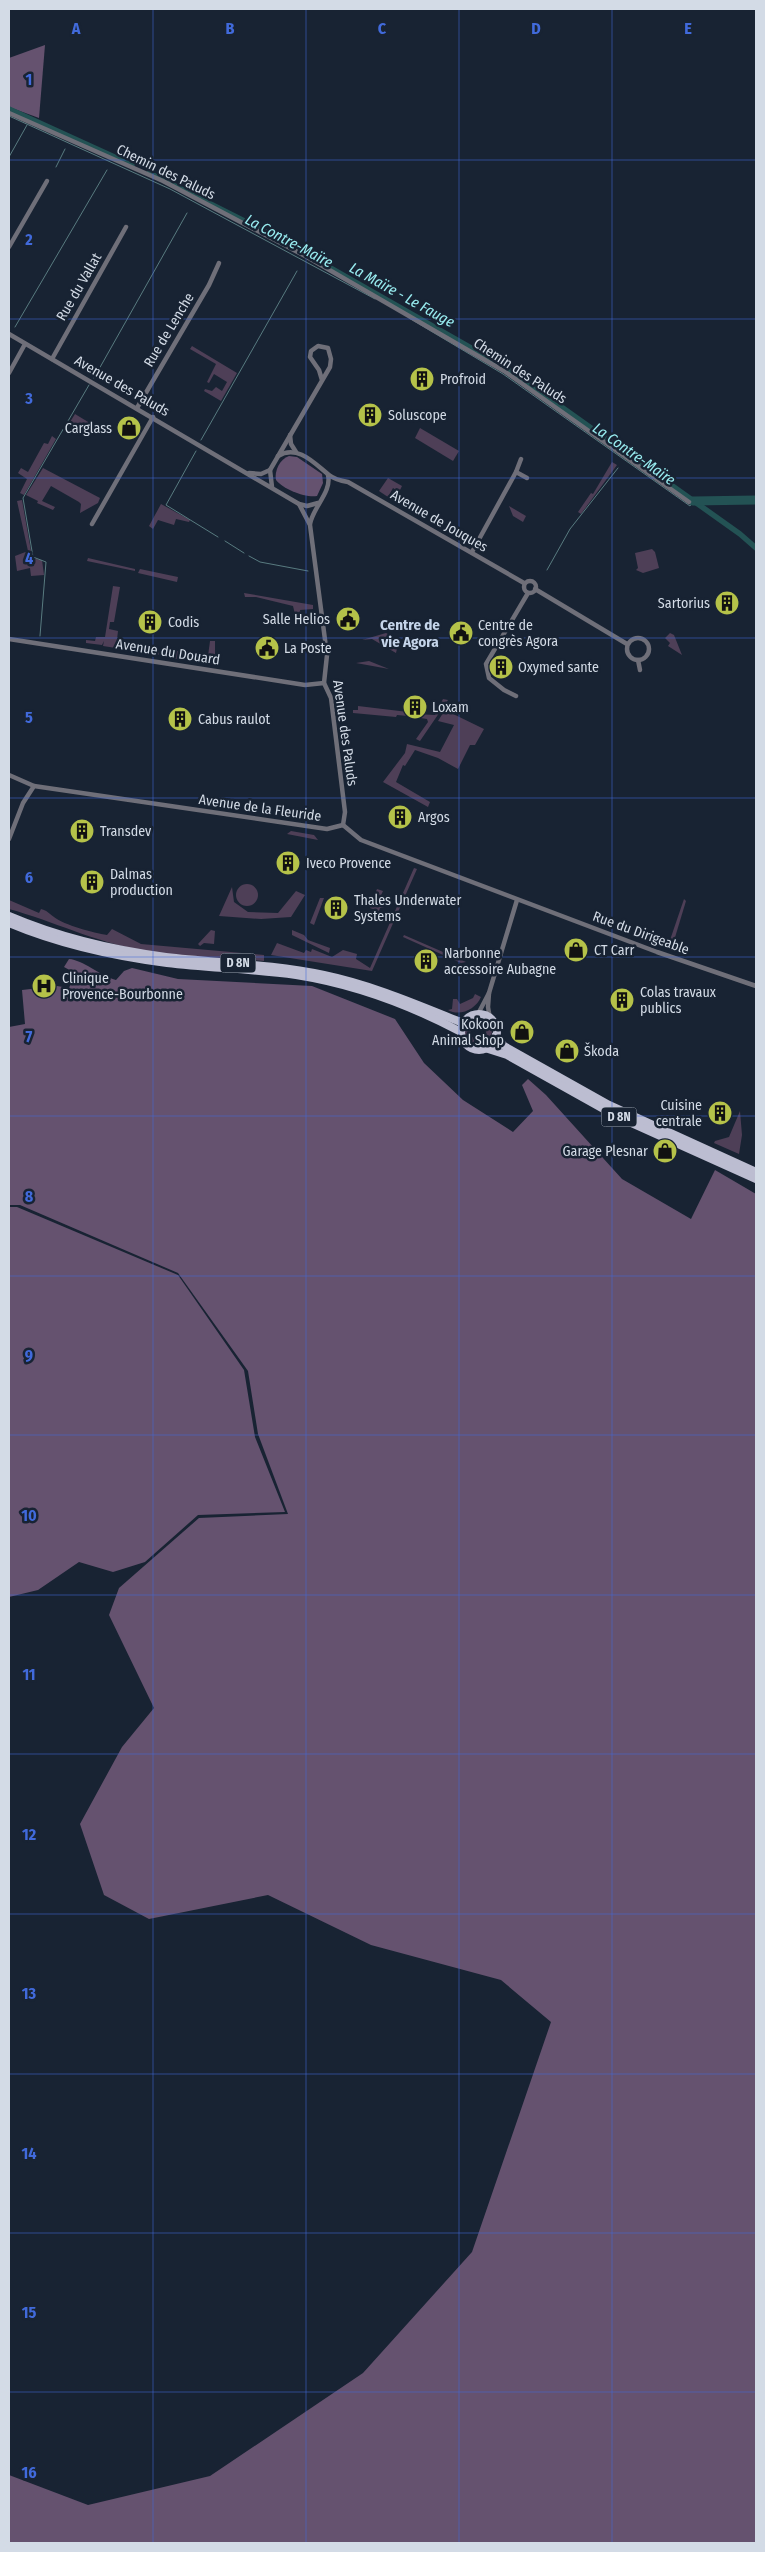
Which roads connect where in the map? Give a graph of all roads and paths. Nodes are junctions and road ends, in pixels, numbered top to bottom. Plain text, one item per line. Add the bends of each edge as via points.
1 (9, 112) edge
2 (48, 181) dead end
3 (126, 227) dead end
4 (9, 247) edge
5 (219, 263) dead end
6 (9, 334) edge
7 (25, 344) junction
8 (52, 359) junction
9 (9, 373) edge
10 (322, 380) junction
11 (137, 408) junction
12 (153, 417) junction
13 (290, 435) junction
14 (296, 452) junction
15 (278, 456) junction
16 (521, 459) dead end
17 (270, 470) junction
18 (516, 472) junction
19 (248, 474) junction
20 (328, 475) junction
21 (527, 478) dead end
22 (342, 480) junction
23 (329, 485) junction
24 (272, 487) junction
25 (689, 502) dead end
26 (318, 503) junction
27 (299, 504) junction
28 (92, 524) dead end
29 (310, 525) junction
30 (472, 552) junction
31 (524, 583) junction
32 (535, 589) junction
33 (528, 593) junction
34 (9, 640) edge
35 (628, 644) junction
36 (638, 660) junction
37 (640, 670) dead end
38 (324, 683) junction
39 (516, 696) dead end
40 (9, 775) edge
41 (34, 786) junction
42 (343, 824) junction
43 (9, 839) edge
44 (517, 900) junction
45 (9, 916) edge
46 (9, 923) edge
47 (756, 986) edge
48 (489, 994) junction
49 (478, 1014) junction
50 (490, 1019) junction
51 (463, 1023) junction
52 (461, 1032) junction
53 (496, 1035) junction
54 (485, 1048) junction
55 (756, 1172) edge
56 (756, 1179) edge

1 - 25 street, Chemin des Paluds via 163,181 307,257 504,371
2 - 4 street
3 - 8 street, Rue du Vallat
5 - 11 street, Rue de Lenche
6 - 7 street, Avenue des Paluds
7 - 8 street, Avenue des Paluds
7 - 9 street
8 - 11 street, Avenue des Paluds
10 - 10 street via 330,367 330,353 328,348 318,346 314,347 310,357
10 - 13 street
11 - 12 street, Avenue des Paluds
12 - 19 street, Avenue des Paluds
12 - 28 street
13 - 14 street
13 - 15 street
14 - 15 street
14 - 20 street, Avenue de Jouques via 321,466
15 - 17 street
16 - 18 street
17 - 19 street
17 - 24 street
18 - 21 street
18 - 30 street
19 - 24 street, Avenue des Paluds
20 - 22 street, Avenue de Jouques
20 - 23 street
22 - 23 street
22 - 30 street, Avenue de Jouques
23 - 26 street, Avenue des Paluds
24 - 27 street, Avenue des Paluds
26 - 27 street
26 - 29 street, Avenue des Paluds
27 - 29 street, Avenue des Paluds
29 - 38 street, Avenue des Paluds via 327,662
30 - 31 street, Avenue de Jouques
31 - 32 street, Avenue de Jouques via 532,581
31 - 33 street
32 - 33 street
32 - 35 street
33 - 39 street via 486,664 489,678
34 - 38 street, Avenue du Douard via 305,685
35 - 36 street via 628,654
35 - 36 street via 638,638 647,643 647,655
36 - 37 street
38 - 42 street, Avenue des Paluds via 331,698 345,812
40 - 41 street, Avenue de la Fleuride
41 - 42 street, Avenue de la Fleuride via 327,829
41 - 43 street via 23,803
42 - 44 street via 361,840
44 - 47 street, Rue du Dirigeable
44 - 48 street
45 - 51 main road, D 8N via 67,936 131,952 324,975 380,990
46 - 52 main road, D 8N via 120,956 297,976 344,986 426,1014
48 - 49 street
48 - 50 street
49 - 50 main road
49 - 51 main road
50 - 53 main road
51 - 52 main road
52 - 54 main road via 470,1047 476,1050
53 - 54 main road
53 - 55 main road, D 8N via 504,1046 609,1105
54 - 56 main road, D 8N via 507,1055 616,1116

